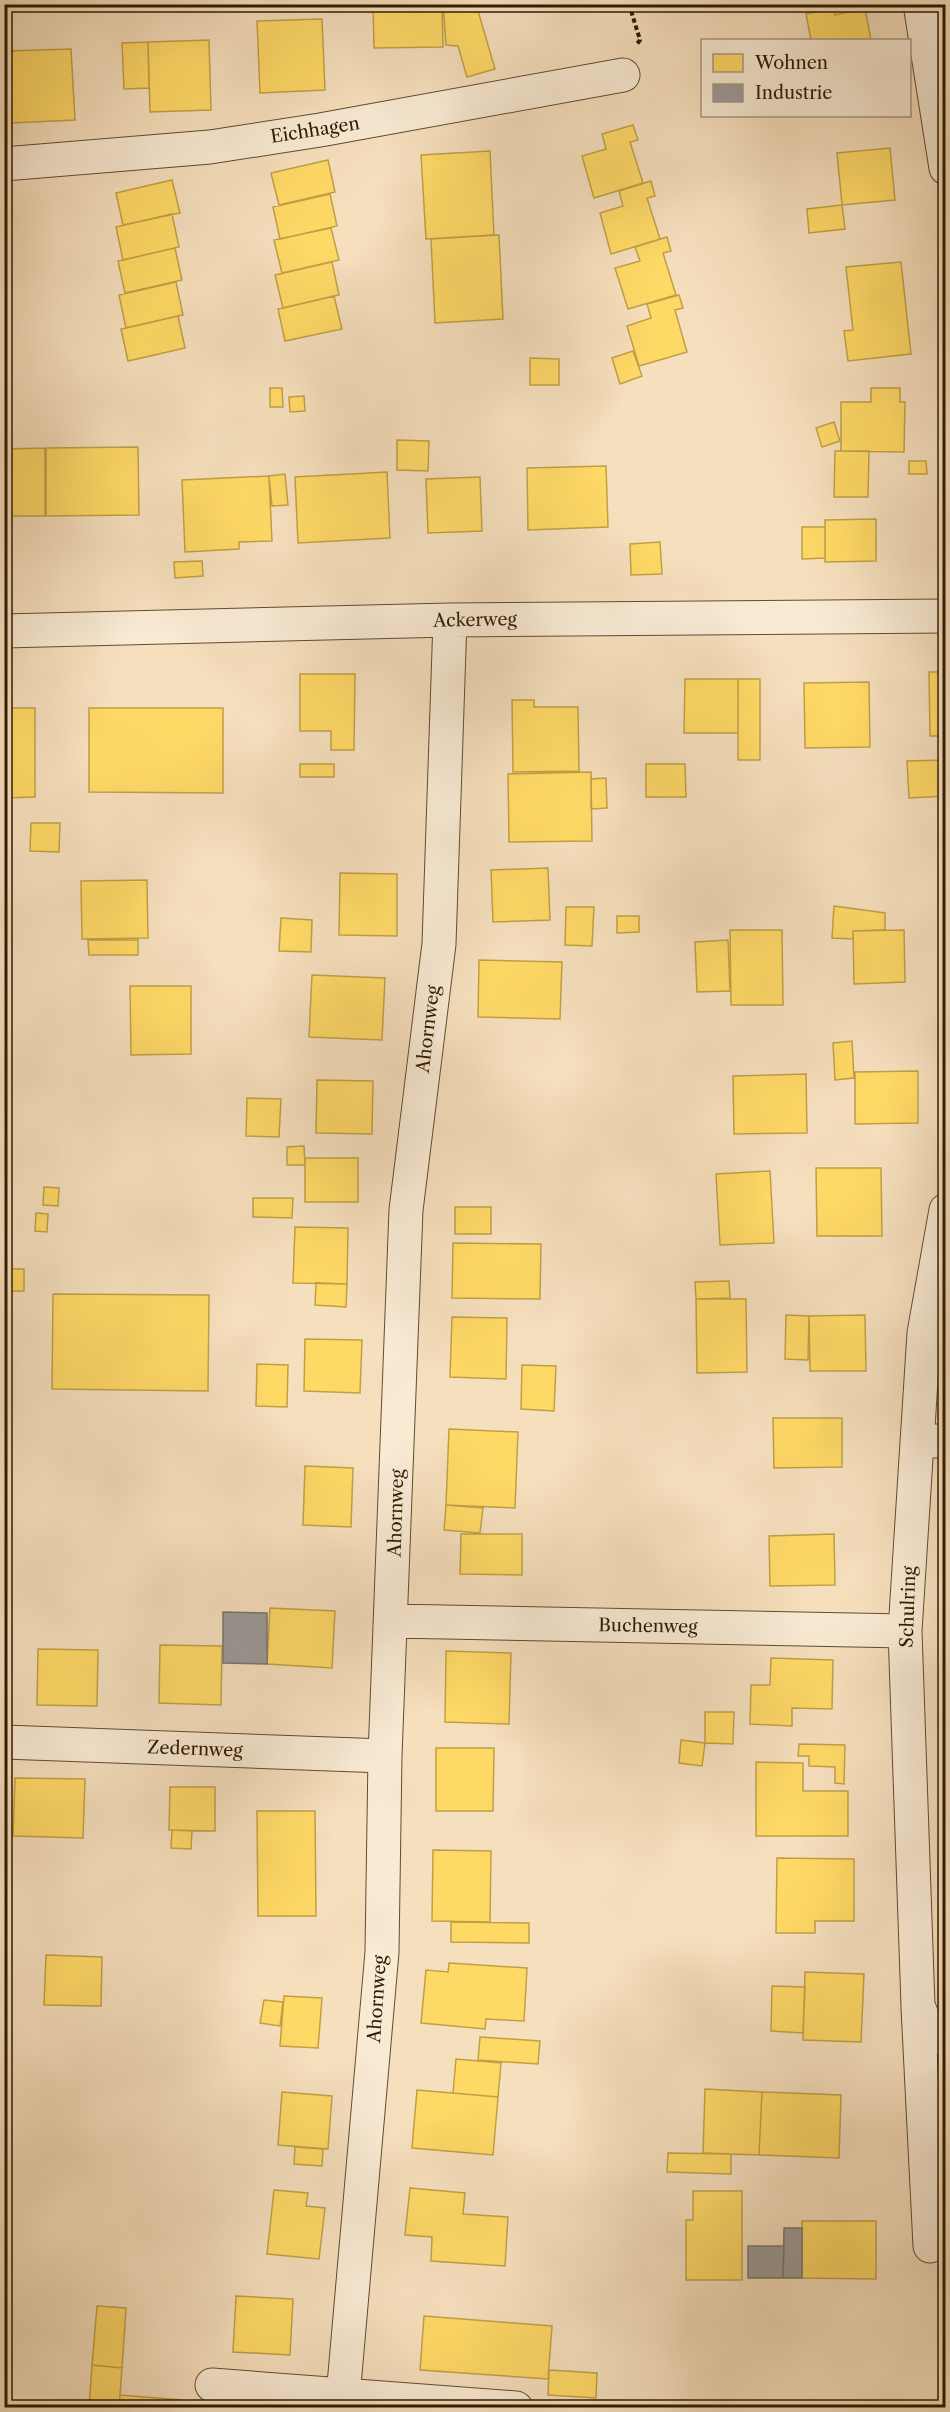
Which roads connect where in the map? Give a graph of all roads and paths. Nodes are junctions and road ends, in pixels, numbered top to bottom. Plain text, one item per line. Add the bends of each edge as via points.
1 (920, 4) edge
2 (623, 75) dead end
3 (4, 164) edge
4 (945, 168) edge
5 (945, 616) edge
6 (450, 620) junction
7 (4, 630) edge
8 (945, 1210) edge
9 (931, 1441) edge
10 (392, 1621) junction
11 (905, 1630) junction
12 (4, 1742) edge
13 (385, 1756) junction
14 (918, 2006) junction
15 (945, 2040) edge
16 (930, 2246) dead end
17 (212, 2385) dead end
18 (343, 2401) edge
19 (516, 2408) edge

1 - 4 street
2 - 3 street, Eichhagen via 210,147
5 - 6 street, Ackerweg
6 - 7 street, Ackerweg
6 - 10 street, Ahornweg via 439,944 406,1210
8 - 9 street, Schulring via 924,1333
9 - 11 street, Schulring
10 - 11 street, Buchenweg
10 - 13 street, Ahornweg
11 - 14 street, Schulring
12 - 13 street, Zedernweg
13 - 18 street, Ahornweg via 382,1952
14 - 15 street, Schulring via 929,2031
14 - 16 street, Schulring
17 - 18 street
18 - 19 street

